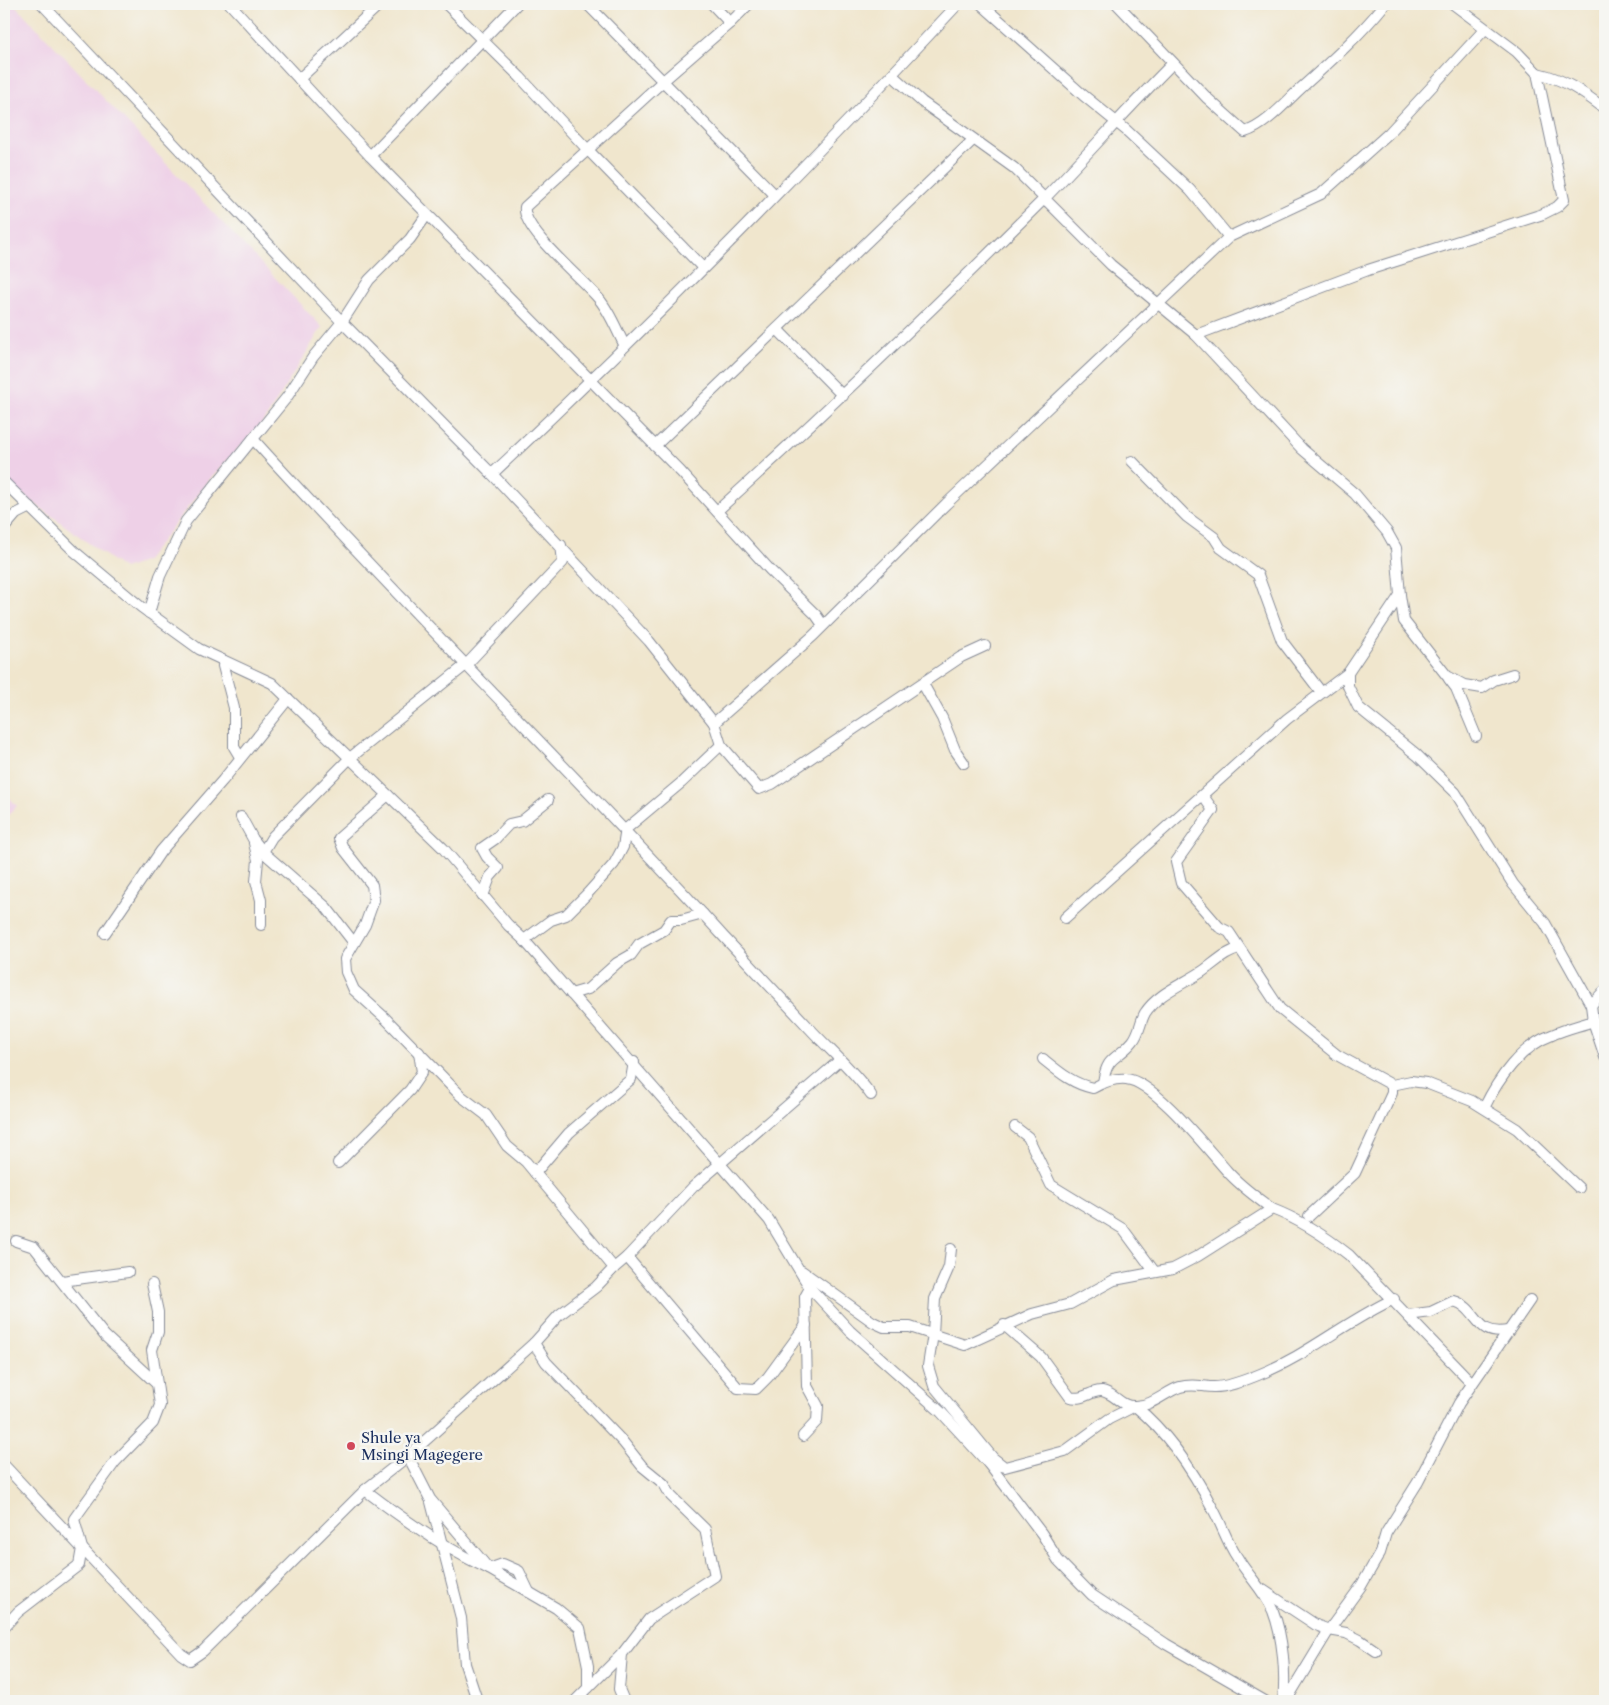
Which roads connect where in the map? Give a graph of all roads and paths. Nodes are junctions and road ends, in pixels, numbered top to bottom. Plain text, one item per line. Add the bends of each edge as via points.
1 (42, 4) edge
2 (380, 4) edge
3 (446, 4) edge
4 (517, 4) edge
5 (587, 4) edge
6 (712, 4) edge
7 (749, 4) edge
8 (958, 4) edge
9 (981, 4) edge
10 (1117, 4) edge
11 (1385, 4) edge
12 (1453, 4) edge
13 (233, 5) edge
14 (730, 23) junction
15 (1485, 29) junction
16 (481, 41) junction
17 (1173, 63) junction
18 (1537, 73) junction
19 (892, 75) junction
20 (299, 79) junction
21 (662, 82) junction
22 (1605, 109) edge
23 (1115, 122) junction
24 (973, 140) junction
25 (586, 149) junction
26 (370, 156) junction
27 (775, 195) junction
28 (1044, 198) junction
29 (426, 216) junction
30 (1229, 238) junction
31 (703, 268) junction
32 (1158, 304) junction
33 (342, 322) junction
34 (777, 329) junction
35 (1196, 335) junction
36 (625, 346) junction
37 (590, 382) junction
38 (843, 396) junction
39 (253, 439) junction
40 (655, 446) junction
41 (1132, 461) dead end
42 (492, 474) junction
43 (4, 482) edge
44 (30, 507) junction
45 (717, 511) junction
46 (4, 528) edge
47 (561, 545) junction
48 (1400, 595) junction
49 (149, 613) junction
50 (822, 625) junction
51 (984, 646) dead end
52 (224, 660) junction
53 (466, 664) junction
54 (1348, 673) junction
55 (1513, 674) dead end
56 (1447, 676) junction
57 (923, 684) junction
58 (1321, 692) junction
59 (288, 699) junction
60 (714, 723) junction
61 (1476, 736) dead end
62 (721, 745) junction
63 (240, 757) junction
64 (350, 758) junction
65 (964, 763) dead end
66 (388, 795) junction
67 (1203, 796) junction
68 (548, 800) dead end
69 (241, 817) dead end
70 (626, 829) junction
71 (253, 839) junction
72 (263, 852) junction
73 (483, 896) junction
74 (703, 914) junction
75 (1065, 918) dead end
76 (261, 925) dead end
77 (105, 934) dead end
78 (524, 940) junction
79 (354, 943) junction
80 (1239, 950) junction
81 (1605, 990) edge
82 (571, 994) junction
83 (1591, 1005) junction
84 (1593, 1021) junction
85 (1605, 1027) edge
86 (419, 1052) junction
87 (1605, 1057) edge
88 (1043, 1059) dead end
89 (840, 1060) junction
90 (634, 1062) junction
91 (1103, 1083) junction
92 (1392, 1085) junction
93 (871, 1095) dead end
94 (1484, 1108) junction
95 (1015, 1127) dead end
96 (338, 1163) dead end
97 (719, 1164) junction
98 (535, 1173) junction
99 (1579, 1188) dead end
100 (1272, 1209) junction
101 (1309, 1216) dead end
102 (16, 1240) dead end
103 (951, 1249) dead end
104 (627, 1257) junction
105 (614, 1268) junction
106 (799, 1268) junction
107 (1154, 1271) junction
108 (128, 1272) dead end
109 (62, 1282) junction
110 (152, 1284) dead end
111 (810, 1288) junction
112 (1394, 1299) junction
113 (1530, 1300) dead end
114 (1408, 1316) junction
115 (1004, 1325) junction
116 (806, 1326) junction
117 (1508, 1331) junction
118 (933, 1334) junction
119 (534, 1343) junction
120 (156, 1384) junction
121 (1472, 1384) junction
122 (1136, 1406) junction
123 (803, 1436) dead end
124 (408, 1456) junction
125 (988, 1463) junction
126 (4, 1465) edge
127 (1004, 1467) junction
128 (365, 1490) junction
129 (430, 1499) junction
130 (441, 1544) junction
131 (82, 1548) junction
132 (489, 1568) junction
133 (1262, 1590) junction
134 (4, 1627) edge
135 (1328, 1630) junction
136 (1376, 1651) dead end
137 (622, 1654) junction
138 (588, 1688) junction
139 (476, 1697) dead end
140 (575, 1701) edge
141 (624, 1701) edge
142 (1265, 1701) edge
143 (1284, 1701) edge

1 - 33 street
2 - 20 street
3 - 16 street
4 - 16 street
5 - 21 street
6 - 14 street
7 - 14 street
8 - 19 street
9 - 23 street
10 - 17 street
11 - 17 street via 1365,29 1282,106 1245,132
12 - 15 street
13 - 20 street
14 - 21 street
15 - 18 street via 1517,52
15 - 30 street via 1388,133 1321,194
16 - 25 street via 520,77
16 - 26 street
17 - 23 street
18 - 22 street via 1577,87
18 - 35 street via 1564,200 1557,207 1544,214 1368,270
19 - 24 street
19 - 27 street
20 - 26 street
21 - 25 street
21 - 27 street
23 - 28 street
23 - 30 street via 1190,190
24 - 28 street via 1014,168
24 - 34 street
25 - 31 street
25 - 36 street via 528,203 524,212 542,242 600,300
26 - 29 street
27 - 31 street
28 - 32 street via 1111,265
28 - 38 street
29 - 33 street via 410,239 368,280
29 - 37 street
30 - 32 street
31 - 36 street
32 - 35 street
32 - 50 street
33 - 39 street
33 - 42 street
34 - 38 street
34 - 40 street
35 - 48 street via 1302,449 1355,494 1387,532 1396,548
36 - 37 street
37 - 40 street
37 - 42 street
38 - 45 street
39 - 49 street via 186,521 160,576
39 - 53 street
40 - 45 street
41 - 58 street via 1188,517 1214,537 1221,548 1258,575 1282,641
42 - 47 street
43 - 44 street
44 - 46 street via 16,514
44 - 49 street via 74,551
45 - 50 street
47 - 53 street via 562,562
47 - 60 street via 649,641
48 - 54 street
48 - 56 street via 1404,621
49 - 52 street via 199,649
50 - 60 street
51 - 57 street via 961,657
52 - 59 street via 272,683
52 - 63 street via 234,708 234,747
53 - 64 street
53 - 70 street via 532,736
54 - 58 street
54 - 83 street via 1348,686 1358,708 1417,755 1455,792 1513,884 1545,923
55 - 56 street via 1482,688 1464,685
56 - 61 street via 1456,688
57 - 62 street via 772,784 759,789
57 - 65 street
58 - 67 street
59 - 63 street
59 - 64 street
60 - 62 street
62 - 70 street
63 - 77 street via 161,851
64 - 66 street
64 - 72 street via 272,837
66 - 73 street via 443,848
66 - 79 street via 339,838 372,885 374,900
67 - 75 street
67 - 80 street via 1213,810 1176,862 1182,883 1219,927 1228,932
68 - 73 street via 522,821 509,824 496,840 482,848 498,868 490,877
69 - 71 street
70 - 74 street
70 - 78 street via 623,847 614,864 588,894 566,915 551,920
71 - 72 street
71 - 76 street via 258,860 256,881 261,900
72 - 79 street via 326,907
73 - 78 street
74 - 82 street via 671,920 664,930 639,944 631,955 588,989
74 - 89 street
78 - 82 street
79 - 86 street via 345,960 354,990
80 - 91 street via 1230,951 1163,995 1145,1014 1139,1033 1131,1043 1105,1067
80 - 92 street via 1290,1019 1337,1055
81 - 83 street
82 - 90 street
83 - 84 street
84 - 85 street
84 - 87 street
84 - 94 street via 1551,1035 1523,1053 1492,1092
86 - 96 street via 422,1072 410,1090
86 - 98 street via 461,1096 486,1115 507,1146
88 - 91 street via 1083,1086 1093,1088
89 - 93 street via 855,1072
89 - 97 street
90 - 97 street
90 - 98 street via 630,1079 569,1133
91 - 100 street via 1127,1079 1162,1100 1227,1172
92 - 94 street via 1411,1081 1426,1083
92 - 101 street via 1392,1093 1355,1173
94 - 99 street via 1517,1129
95 - 107 street via 1028,1137 1051,1185 1123,1229
97 - 104 street
97 - 106 street via 770,1220
98 - 105 street
100 - 107 street via 1198,1256 1173,1269
100 - 112 street via 1297,1219 1327,1238
102 - 109 street via 34,1247
103 - 118 street via 949,1267 935,1299
104 - 105 street
104 - 116 street via 738,1388 756,1389
105 - 119 street
106 - 111 street
106 - 118 street via 873,1322
107 - 115 street via 1114,1280 1070,1304
108 - 109 street
109 - 120 street via 104,1336
110 - 120 street via 158,1312 158,1332 152,1350
111 - 116 street via 805,1297
111 - 125 street via 850,1331 941,1412
112 - 114 street
112 - 122 street via 1352,1321 1306,1352 1259,1375 1214,1387 1181,1387
113 - 117 street
114 - 117 street via 1431,1312 1454,1301 1463,1304 1484,1328 1495,1334
114 - 121 street
115 - 118 street via 965,1344
115 - 122 street via 1041,1357 1070,1397 1077,1399 1099,1391 1110,1392 1122,1404
116 - 123 street via 807,1386 818,1406 817,1421
117 - 121 street
118 - 127 street via 928,1366 934,1386
119 - 124 street
119 - 137 street via 546,1362 705,1529 715,1576 649,1619
120 - 131 street via 160,1405 152,1423 115,1462 74,1519
121 - 135 street via 1386,1533 1380,1553 1361,1586
122 - 127 street via 1103,1422 1065,1452
122 - 133 street via 1176,1448 1213,1508 1238,1559
124 - 128 street
124 - 129 street
125 - 127 street
125 - 142 street via 1058,1560 1092,1596 1166,1644
126 - 131 street
128 - 130 street
128 - 131 street via 204,1651 190,1660
129 - 130 street
129 - 132 street
130 - 132 street
130 - 139 street via 461,1618 465,1664
131 - 134 street via 79,1565 18,1612
132 - 138 street via 556,1608 580,1628 588,1666
133 - 135 street
133 - 143 street via 1273,1612 1279,1639
135 - 136 street via 1346,1633
135 - 143 street
137 - 138 street
137 - 141 street via 619,1689
138 - 140 street

